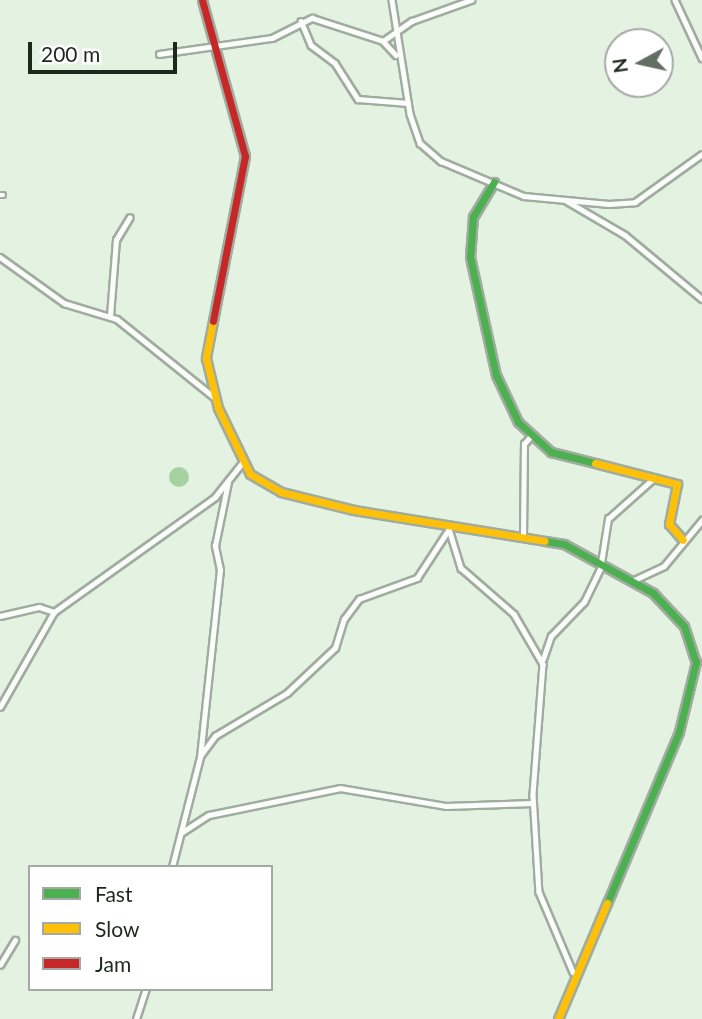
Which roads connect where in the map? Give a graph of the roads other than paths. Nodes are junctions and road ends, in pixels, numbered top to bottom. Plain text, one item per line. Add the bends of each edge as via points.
1 (202, 0) edge
2 (392, 0) edge
3 (471, 0) edge
4 (675, 0) edge
5 (301, 21) junction
6 (396, 33) junction
7 (383, 41) junction
8 (215, 46) junction
9 (159, 54) dead end
10 (702, 58) edge
11 (399, 60) junction
12 (408, 103) junction
13 (702, 154) edge
14 (494, 182) junction
15 (561, 198) junction
16 (129, 218) dead end
17 (0, 257) edge
18 (702, 299) edge
19 (110, 316) junction
20 (215, 398) junction
21 (530, 437) junction
22 (242, 463) junction
23 (654, 478) junction
24 (228, 482) junction
25 (702, 520) edge
26 (449, 529) junction
27 (523, 538) junction
28 (683, 540) junction
29 (602, 563) junction
30 (631, 581) junction
31 (54, 611) junction
32 (0, 616) edge
33 (699, 663) edge
34 (543, 664) junction
35 (0, 707) edge
36 (200, 757) junction
37 (533, 803) junction
38 (181, 833) junction
39 (173, 865) edge
40 (15, 940) dead end
41 (0, 965) edge
42 (573, 972) junction
43 (145, 991) edge
44 (136, 1019) edge
45 (558, 1019) edge

1 - 8 street
2 - 6 street
3 - 6 street
4 - 10 street
5 - 7 street via 319,19
5 - 8 street via 272,38
5 - 12 street via 311,45 335,63 358,99
6 - 7 street
6 - 11 street
7 - 11 street
8 - 9 street
8 - 20 street via 245,156 208,335
11 - 12 street
12 - 14 street via 420,143 430,155
13 - 15 street via 635,202
14 - 15 street via 524,196
14 - 21 street via 469,228 472,270 495,375
15 - 18 street via 625,235
16 - 19 street via 116,240
17 - 19 street via 64,303
19 - 20 street
20 - 22 street
21 - 23 street via 551,452
21 - 27 street via 524,444
22 - 24 street
22 - 26 street via 260,482 281,492
23 - 28 street via 677,484 669,524
23 - 29 street via 608,519
24 - 31 street
24 - 36 street via 215,546 220,570
25 - 28 street
26 - 27 street
26 - 34 street via 461,568 514,614
26 - 36 street via 417,578 359,599 344,618 335,648 287,693 215,736
27 - 29 street via 564,544
28 - 30 street via 664,566
29 - 30 street
29 - 34 street via 584,602 551,636
30 - 33 street via 674,609
31 - 32 street via 39,607
31 - 35 street
33 - 42 street via 679,732
34 - 37 street
36 - 38 street
37 - 38 street via 446,806 340,788 209,815
37 - 42 street via 542,908
38 - 39 street
40 - 41 street
42 - 45 street
43 - 44 street

